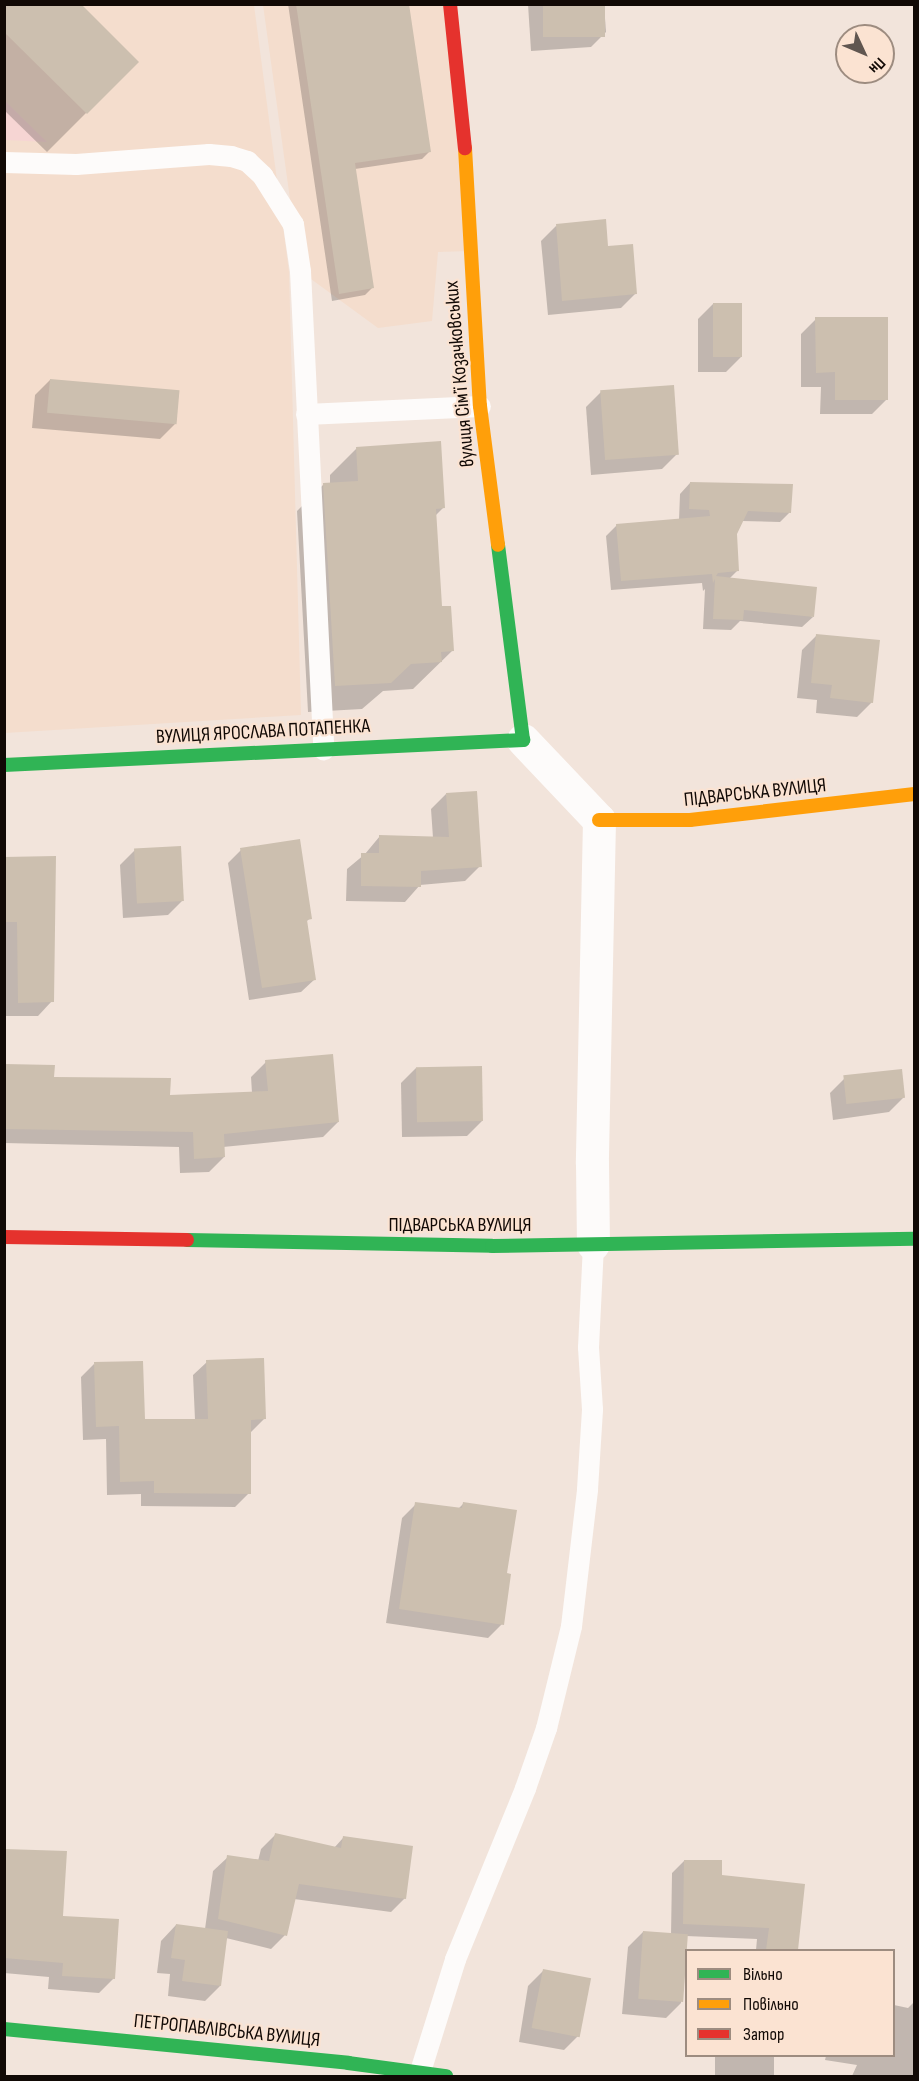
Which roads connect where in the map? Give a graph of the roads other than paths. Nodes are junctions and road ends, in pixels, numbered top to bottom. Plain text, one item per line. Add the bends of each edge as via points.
1 (450, 4) edge
2 (4, 162) edge
3 (480, 406) junction
4 (306, 414) junction
5 (523, 740) junction
6 (323, 749) junction
7 (4, 765) edge
8 (915, 795) edge
9 (599, 820) junction
10 (4, 1237) edge
11 (915, 1239) edge
12 (593, 1244) junction
13 (4, 2029) edge
14 (420, 2071) junction
15 (446, 2076) edge

1 - 3 street, вулиця Сімʼї Козачковських via 464,138
2 - 4 lane via 122,163 209,154 247,161 262,175 293,224 300,271
3 - 4 lane
3 - 5 street, вулиця Сімʼї Козачковських
4 - 6 lane
5 - 6 street, ВУЛИЦЯ ЯРОСЛАВА ПОТАПЕНКА
5 - 9 street
6 - 7 street, ВУЛИЦЯ ЯРОСЛАВА ПОТАПЕНКА
8 - 9 street, ПІДВАРСЬКА ВУЛИЦЯ via 690,820
9 - 12 street
10 - 12 street, ПІДВАРСЬКА ВУЛИЦЯ via 492,1246
11 - 12 street, ПІДВАРСЬКА ВУЛИЦЯ
12 - 14 lane via 588,1347 592,1409 589,1466 572,1626 546,1728 458,1949
13 - 14 street, ПЕТРОПАВЛІВСЬКА ВУЛИЦЯ
14 - 15 street, ПЕТРОПАВЛІВСЬКА ВУЛИЦЯ

